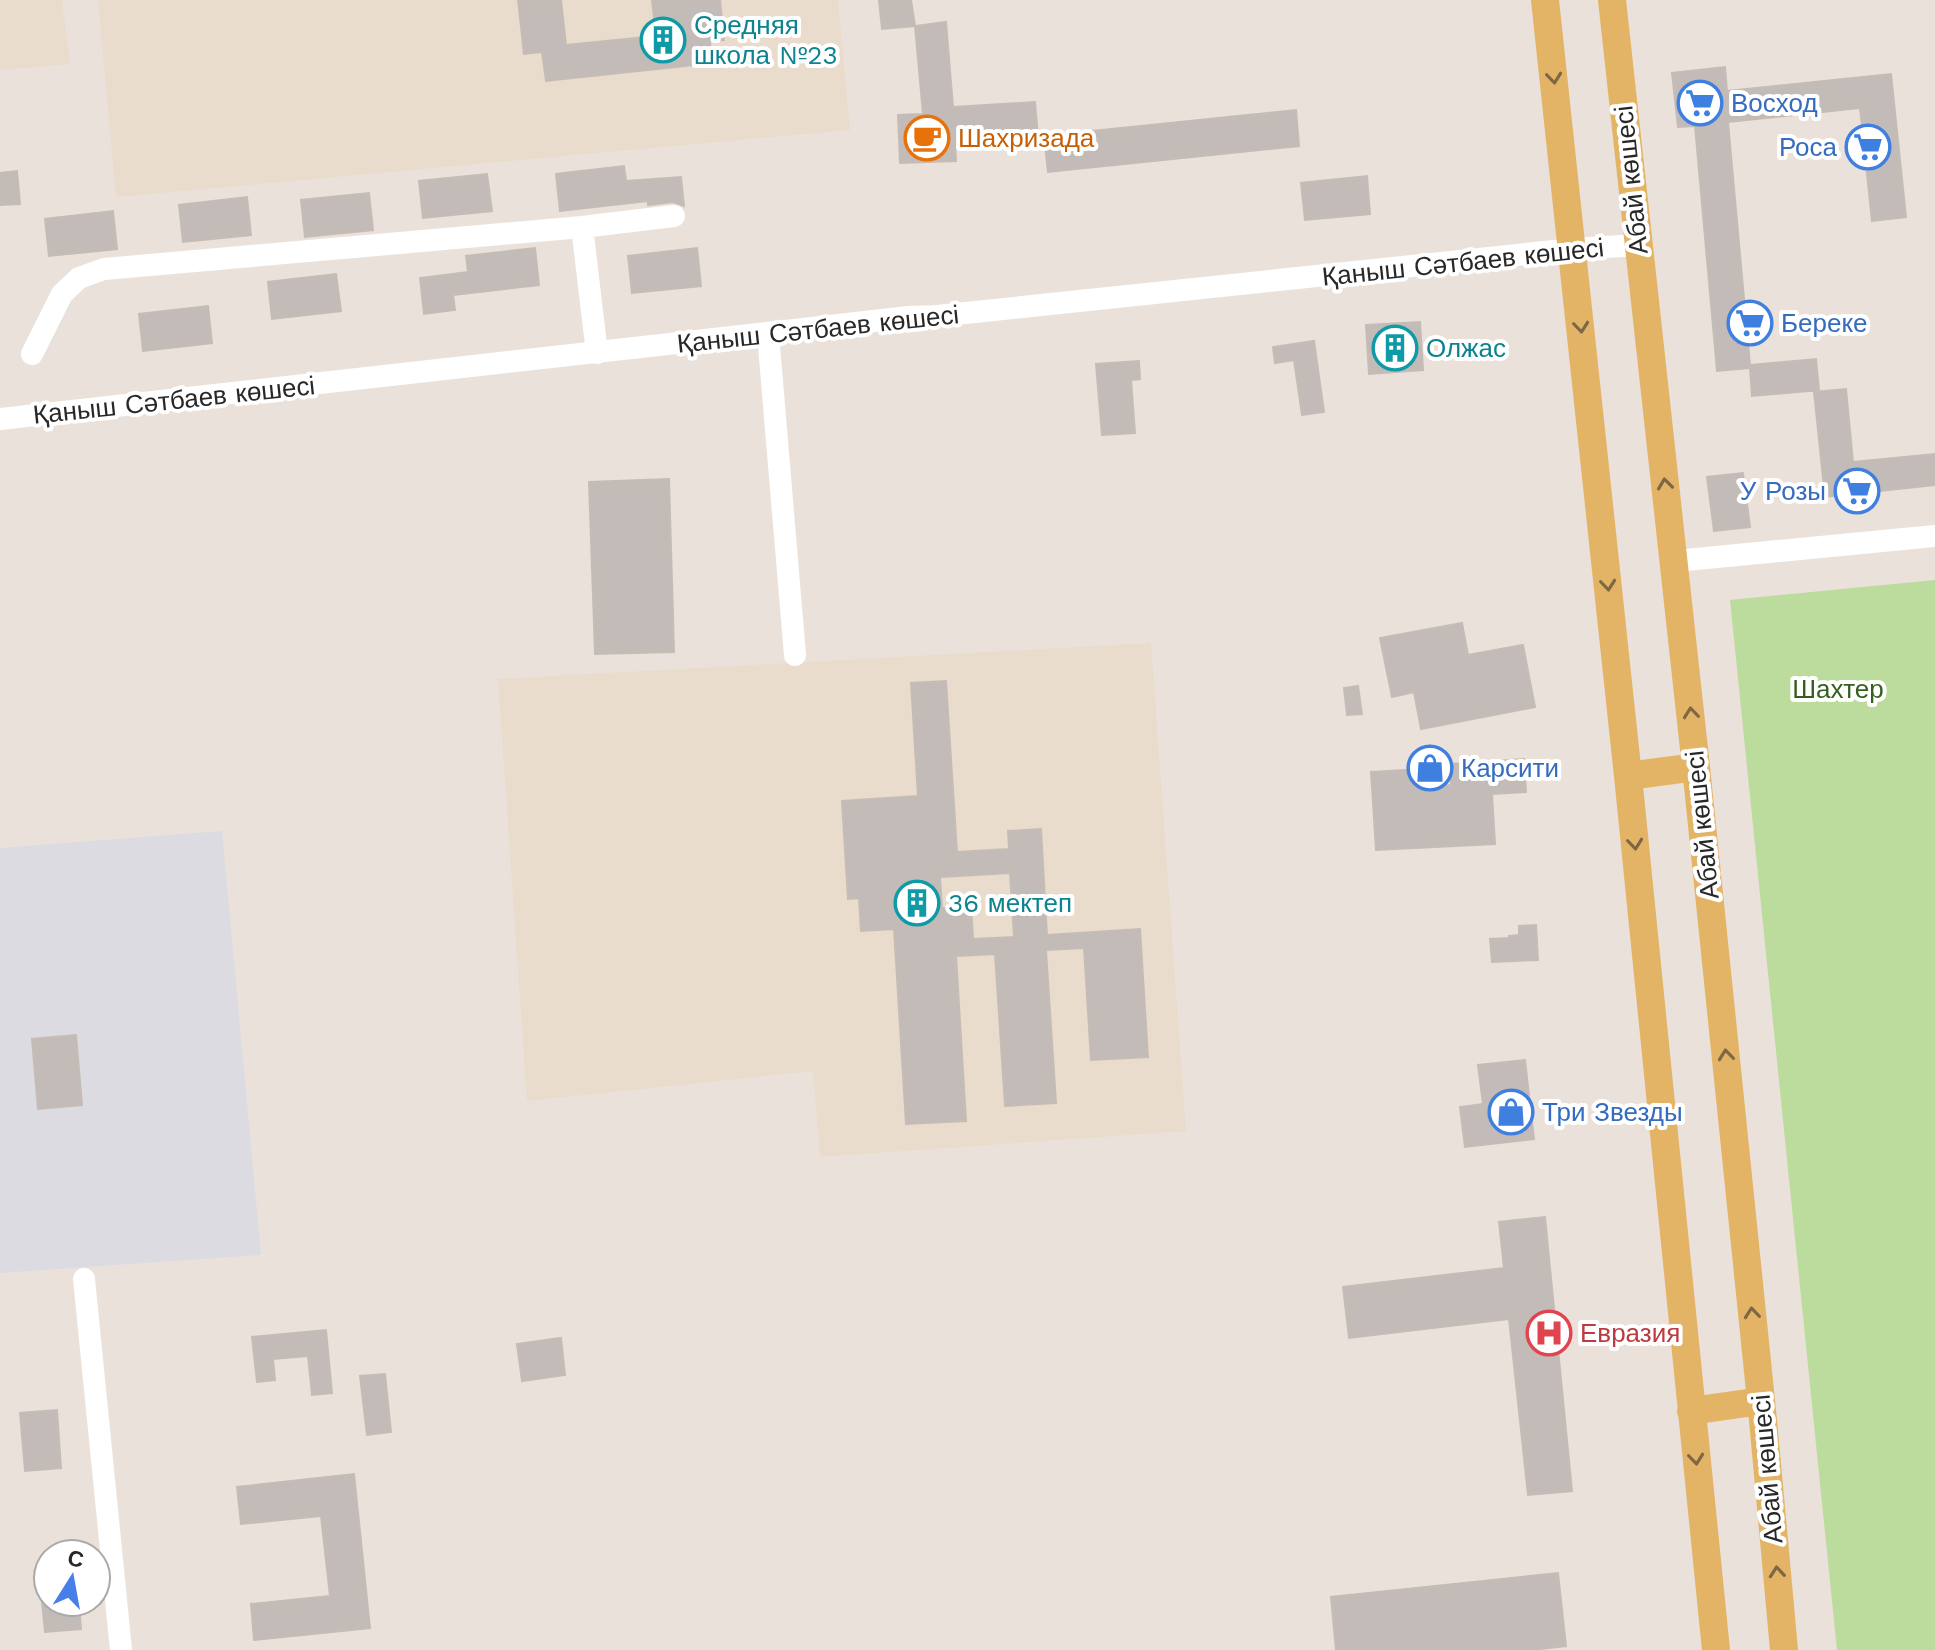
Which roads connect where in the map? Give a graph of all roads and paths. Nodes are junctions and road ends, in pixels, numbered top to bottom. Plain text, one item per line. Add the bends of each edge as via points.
1 (1545, 0) edge
2 (1612, 0) edge
3 (674, 216) dead end
4 (582, 227) junction
5 (1638, 245) junction
6 (1573, 249) junction
7 (768, 334) junction
8 (597, 353) junction
9 (32, 354) dead end
10 (0, 419) edge
11 (1935, 536) edge
12 (1675, 561) junction
13 (795, 655) dead end
14 (1696, 767) junction
15 (1628, 776) junction
16 (84, 1279) dead end
17 (1761, 1401) junction
18 (1691, 1411) junction
19 (121, 1650) edge
20 (1716, 1650) edge
21 (1784, 1650) edge

1 -> 6 main road
2 - 5 main road, Абай көшесі
3 - 4 street
4 - 8 street
4 - 9 street via 104,269 79,278 62,294
5 - 6 street, Қаныш Сәтбаев көшесі
12 -> 5 main road, Абай көшесі
6 - 7 street, Қаныш Сәтбаев көшесі
6 -> 15 main road
7 - 8 street, Қаныш Сәтбаев көшесі
7 - 13 street
8 - 10 street, Қаныш Сәтбаев көшесі
11 - 12 street
14 -> 12 main road, Абай көшесі
14 - 15 main road
17 -> 14 main road, Абай көшесі
15 -> 18 main road
16 - 19 street
17 - 18 main road
21 -> 17 main road, Абай көшесі
18 -> 20 main road

